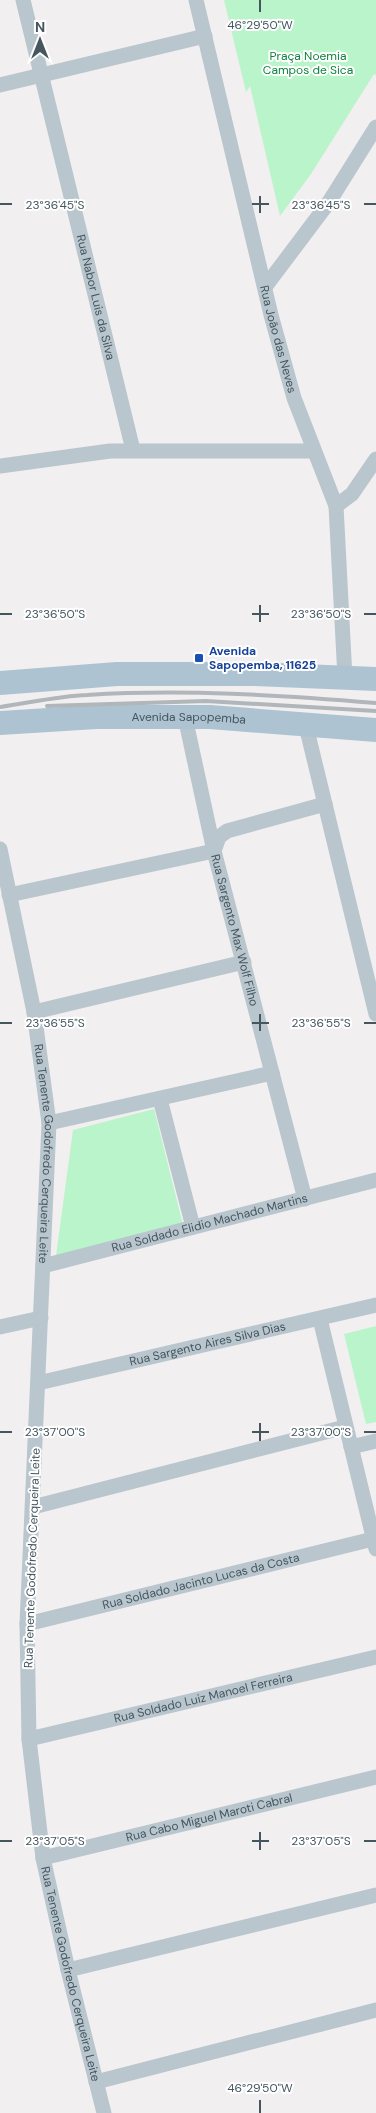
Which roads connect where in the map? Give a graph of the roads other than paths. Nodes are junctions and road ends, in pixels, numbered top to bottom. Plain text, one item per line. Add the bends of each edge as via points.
1 (23, 0) edge
2 (196, 0) edge
3 (205, 36) junction
4 (41, 75) junction
5 (0, 85) edge
6 (376, 127) edge
7 (265, 287) junction
8 (133, 450) junction
9 (314, 451) junction
10 (376, 459) edge
11 (0, 466) edge
12 (336, 506) junction
13 (345, 678) junction
14 (376, 679) edge
15 (0, 683) edge
16 (185, 717) junction
17 (0, 723) edge
18 (306, 726) junction
19 (376, 730) edge
20 (325, 804) junction
21 (0, 849) edge
22 (214, 851) junction
23 (9, 895) junction
24 (244, 962) junction
25 (34, 1012) junction
26 (376, 1014) edge
27 (272, 1073) junction
28 (160, 1099) junction
29 (49, 1124) junction
30 (376, 1180) edge
31 (305, 1199) junction
32 (194, 1227) junction
33 (43, 1266) junction
34 (376, 1305) edge
35 (41, 1318) junction
36 (320, 1319) junction
37 (0, 1327) edge
38 (38, 1383) junction
39 (346, 1427) junction
40 (376, 1442) edge
41 (351, 1448) junction
42 (32, 1507) junction
43 (375, 1544) edge
44 (27, 1624) junction
45 (376, 1657) edge
46 (29, 1738) junction
47 (376, 1777) edge
48 (42, 1858) junction
49 (376, 1895) edge
50 (68, 1970) junction
51 (376, 2010) edge
52 (96, 2082) junction
53 (104, 2113) edge

1 - 4 street, Rua Nabor Luis da Silva
2 - 3 street, Rua João das Neves
3 - 4 street
3 - 7 street, Rua João das Neves
4 - 5 street
4 - 8 street, Rua Nabor Luis da Silva
6 - 7 street via 329,202
7 - 9 street, Rua João das Neves via 294,398
8 - 9 street
8 - 11 street
9 - 12 street, Rua João das Neves
10 - 12 street via 352,494
12 - 13 street, Rua João das Neves
13 - 14 main road
13 - 15 main road via 117,674
16 - 17 main road, Avenida Sapopemba via 96,717
16 - 18 main road, Avenida Sapopemba
16 - 22 street, Rua Sargento Max Wolf Filho
18 - 19 main road, Avenida Sapopemba
18 - 20 street
20 - 22 street via 227,831 219,837
20 - 26 street
21 - 23 street, Rua Tenente Godofredo Cerqueira Leite
22 - 23 street
22 - 24 street, Rua Sargento Max Wolf Filho
23 - 25 street, Rua Tenente Godofredo Cerqueira Leite
24 - 25 street
24 - 27 street, Rua Sargento Max Wolf Filho
25 - 29 street, Rua Tenente Godofredo Cerqueira Leite
27 - 28 street
27 - 31 street, Rua Sargento Max Wolf Filho
28 - 29 street
28 - 32 street
29 - 33 street, Rua Tenente Godofredo Cerqueira Leite
30 - 31 street, Rua Soldado Elidio Machado Martins
31 - 32 street, Rua Soldado Elidio Machado Martins
32 - 33 street, Rua Soldado Elidio Machado Martins
33 - 35 street, Rua Tenente Godofredo Cerqueira Leite
34 - 36 street, Rua Sargento Aires Silva Dias
35 - 37 street
35 - 38 street, Rua Tenente Godofredo Cerqueira Leite
36 - 38 street, Rua Sargento Aires Silva Dias
36 - 39 street
38 - 42 street, Rua Tenente Godofredo Cerqueira Leite
39 - 41 street
39 - 42 street
40 - 41 street
41 - 43 street
42 - 44 street, Rua Tenente Godofredo Cerqueira Leite
43 - 44 street, Rua Soldado Jacinto Lucas da Costa
44 - 46 street, Rua Tenente Godofredo Cerqueira Leite
45 - 46 street, Rua Soldado Luiz Manoel Ferreira
46 - 48 street, Rua Tenente Godofredo Cerqueira Leite
47 - 48 street, Rua Cabo Miguel Maroti Cabral
48 - 50 street, Rua Tenente Godofredo Cerqueira Leite
49 - 50 street
50 - 52 street, Rua Tenente Godofredo Cerqueira Leite
51 - 52 street
52 - 53 street, Rua Tenente Godofredo Cerqueira Leite

